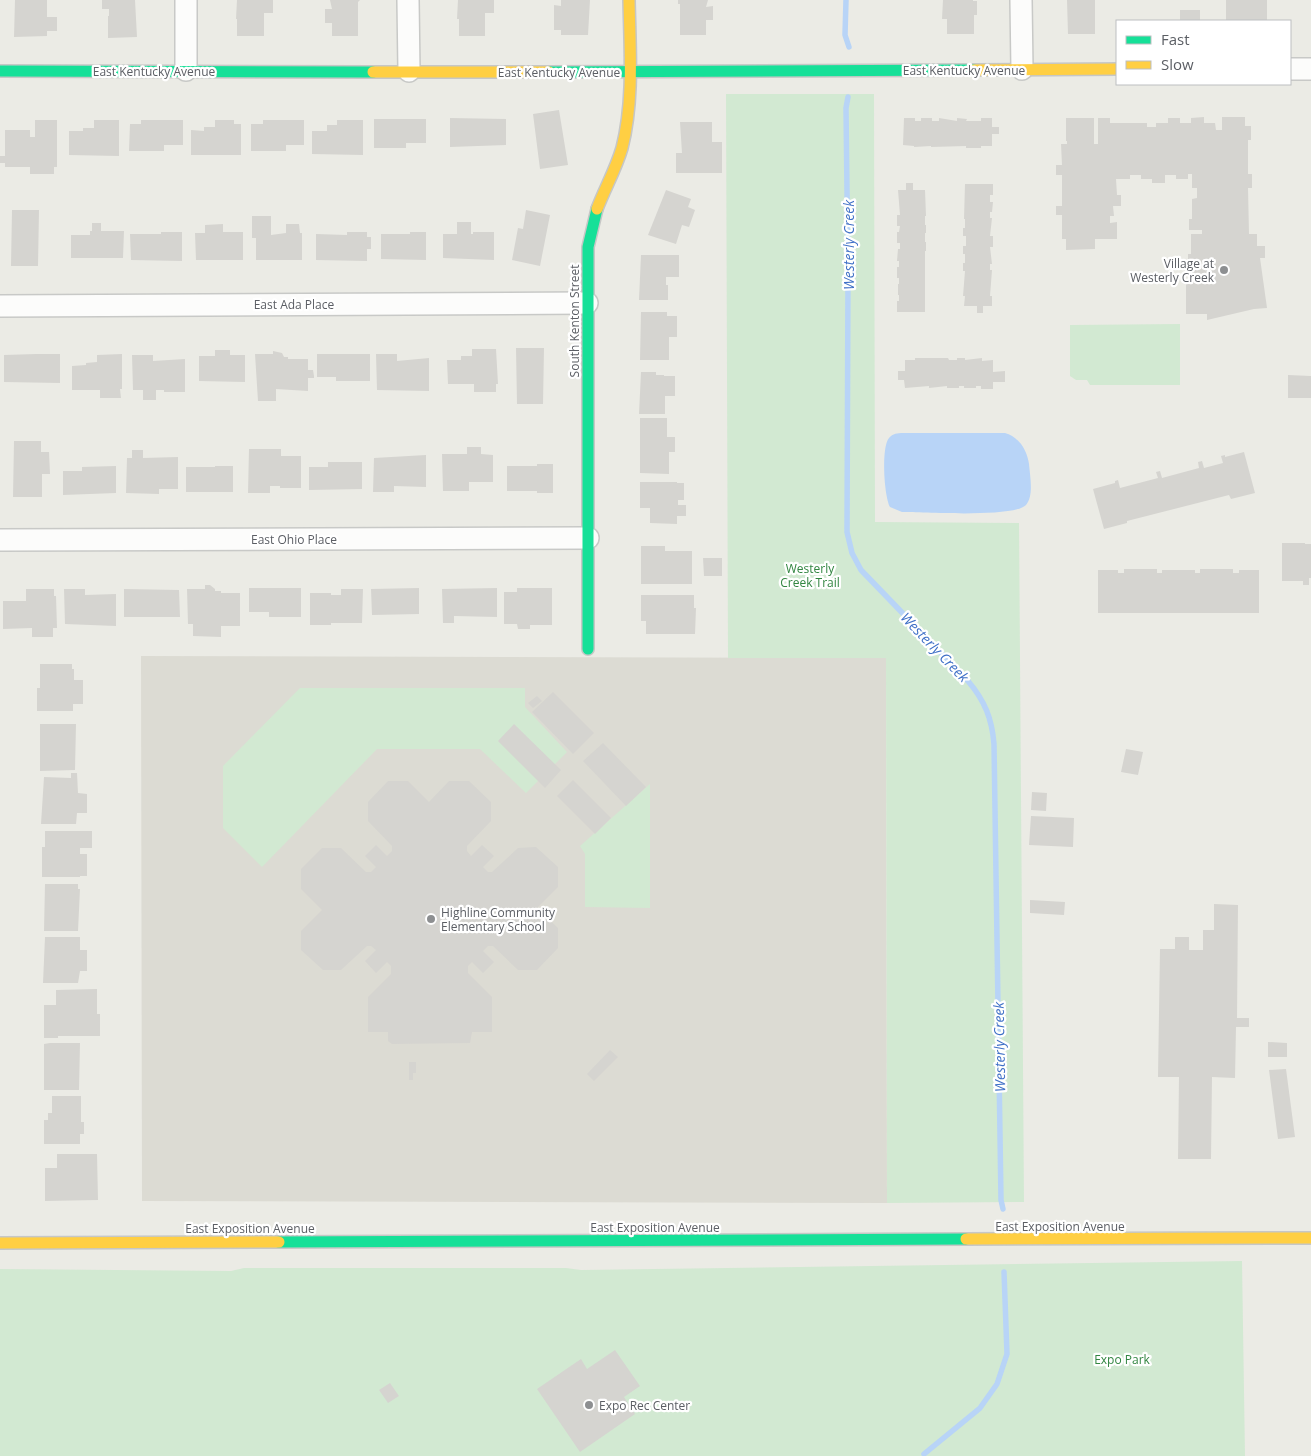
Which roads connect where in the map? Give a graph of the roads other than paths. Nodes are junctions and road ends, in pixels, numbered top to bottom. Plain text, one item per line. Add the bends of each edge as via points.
1 (186, 0) edge
2 (408, 0) edge
3 (629, 0) edge
4 (1021, 0) edge
5 (1022, 69) junction
6 (1116, 69) edge
7 (1291, 69) edge
8 (1311, 69) edge
9 (186, 70) junction
10 (0, 71) edge
11 (409, 71) junction
12 (630, 72) junction
13 (587, 303) junction
14 (0, 306) edge
15 (588, 538) junction
16 (0, 540) edge
17 (588, 649) dead end
18 (1311, 1238) edge
19 (0, 1243) edge

1 - 9 street
2 - 11 street
3 - 12 street, South Kenton Street
4 - 5 street
5 - 6 street, East Kentucky Avenue
5 - 12 street, East Kentucky Avenue
7 - 8 street
9 - 10 street, East Kentucky Avenue
9 - 11 street, East Kentucky Avenue
11 - 12 street, East Kentucky Avenue
12 - 13 street, South Kenton Street via 623,142 592,224
13 - 14 street, East Ada Place
13 - 15 street, South Kenton Street
15 - 16 street, East Ohio Place
15 - 17 street, South Kenton Street
18 - 19 street, East Exposition Avenue

